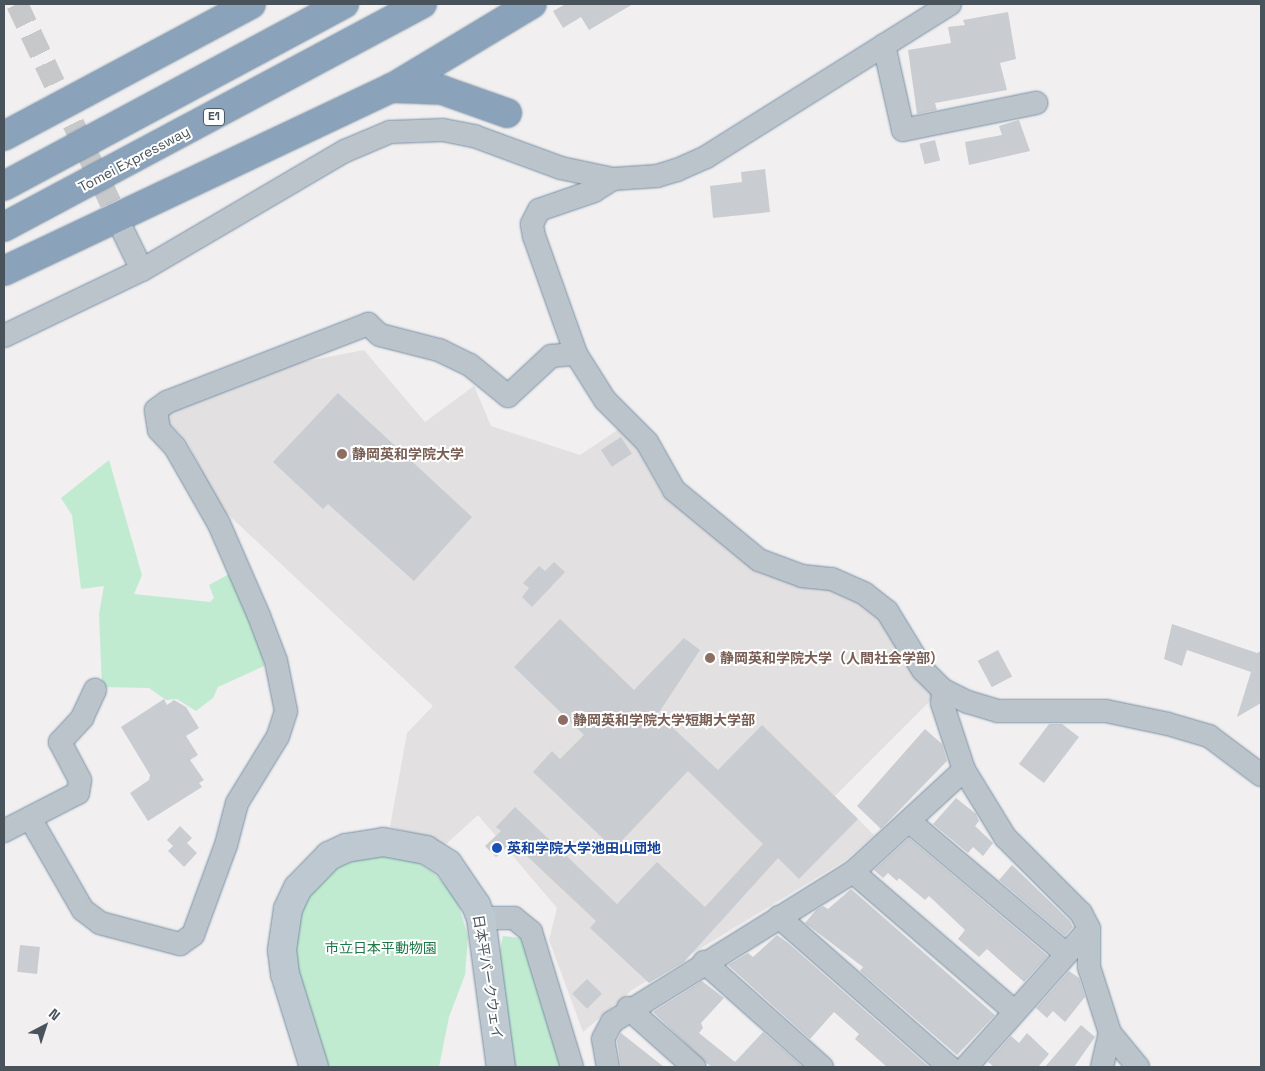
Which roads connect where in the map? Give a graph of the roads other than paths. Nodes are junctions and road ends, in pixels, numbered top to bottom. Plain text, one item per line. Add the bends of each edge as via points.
1 (251, 4) edge
2 (344, 4) edge
3 (422, 4) edge
4 (532, 4) edge
5 (950, 4) edge
6 (884, 45) junction
7 (392, 88) junction
8 (1036, 104) dead end
9 (507, 113) dead end
10 (4, 136) edge
11 (613, 179) junction
12 (4, 186) edge
13 (4, 226) edge
14 (124, 233) tunnel mouth
15 (142, 270) junction
16 (4, 271) edge
17 (4, 336) edge
18 (576, 354) junction
19 (95, 690) dead end
20 (943, 690) junction
21 (964, 770) junction
22 (1261, 775) edge
23 (30, 818) junction
24 (910, 822) junction
25 (4, 831) edge
26 (853, 872) junction
27 (779, 917) junction
28 (482, 918) junction
29 (1089, 929) junction
30 (1066, 954) junction
31 (704, 962) junction
32 (628, 1008) junction
33 (1013, 1010) junction
34 (1110, 1033) junction
35 (314, 1067) edge
36 (501, 1067) edge
37 (572, 1067) edge
38 (608, 1067) edge
39 (694, 1067) edge
40 (822, 1067) edge
41 (949, 1067) edge
42 (966, 1067) edge
43 (1102, 1067) edge
44 (1138, 1067) edge

1 - 10 highway
2 - 12 highway
3 - 13 highway, Tomei Expressway / E1
4 - 7 highway
5 - 6 street
6 - 8 street via 903,130
6 - 11 street via 706,158 657,176
7 - 9 highway via 442,90
7 - 16 highway
11 - 15 street via 560,168 466,134 418,129 390,132 345,151
11 - 18 street via 594,191 539,210 532,224
14 - 15 street
15 - 17 street
18 - 20 street via 605,400 647,442 674,490 760,560 794,574 832,579 865,594 887,611 923,670
18 - 23 street via 551,356 508,396 470,366 439,350 380,335 368,324 167,402 156,410 159,430 175,447 219,524 266,634 286,710 278,736 237,803 226,845 193,934 180,944 100,923 83,910
19 - 23 street via 82,718 60,742 80,780 78,793
20 - 21 street via 942,703
20 - 22 street via 998,711 1106,711 1168,724 1209,736
21 - 24 street
21 - 29 street via 1005,837 1081,913
23 - 25 street
24 - 26 street
24 - 30 street
26 - 27 street
26 - 33 street
27 - 31 street
27 - 41 street
28 - 35 street, 日本平パークウェイ via 448,864 426,850 403,843 365,844 329,856 312,870 288,909 282,950 285,974
28 - 36 street, 日本平パークウェイ
28 - 37 street via 514,918 530,932
29 - 30 street
29 - 34 street via 1089,967
30 - 33 street
31 - 32 street
31 - 40 street
32 - 38 street via 612,1022 603,1039
32 - 39 street
33 - 42 street
34 - 43 street
34 - 44 street

